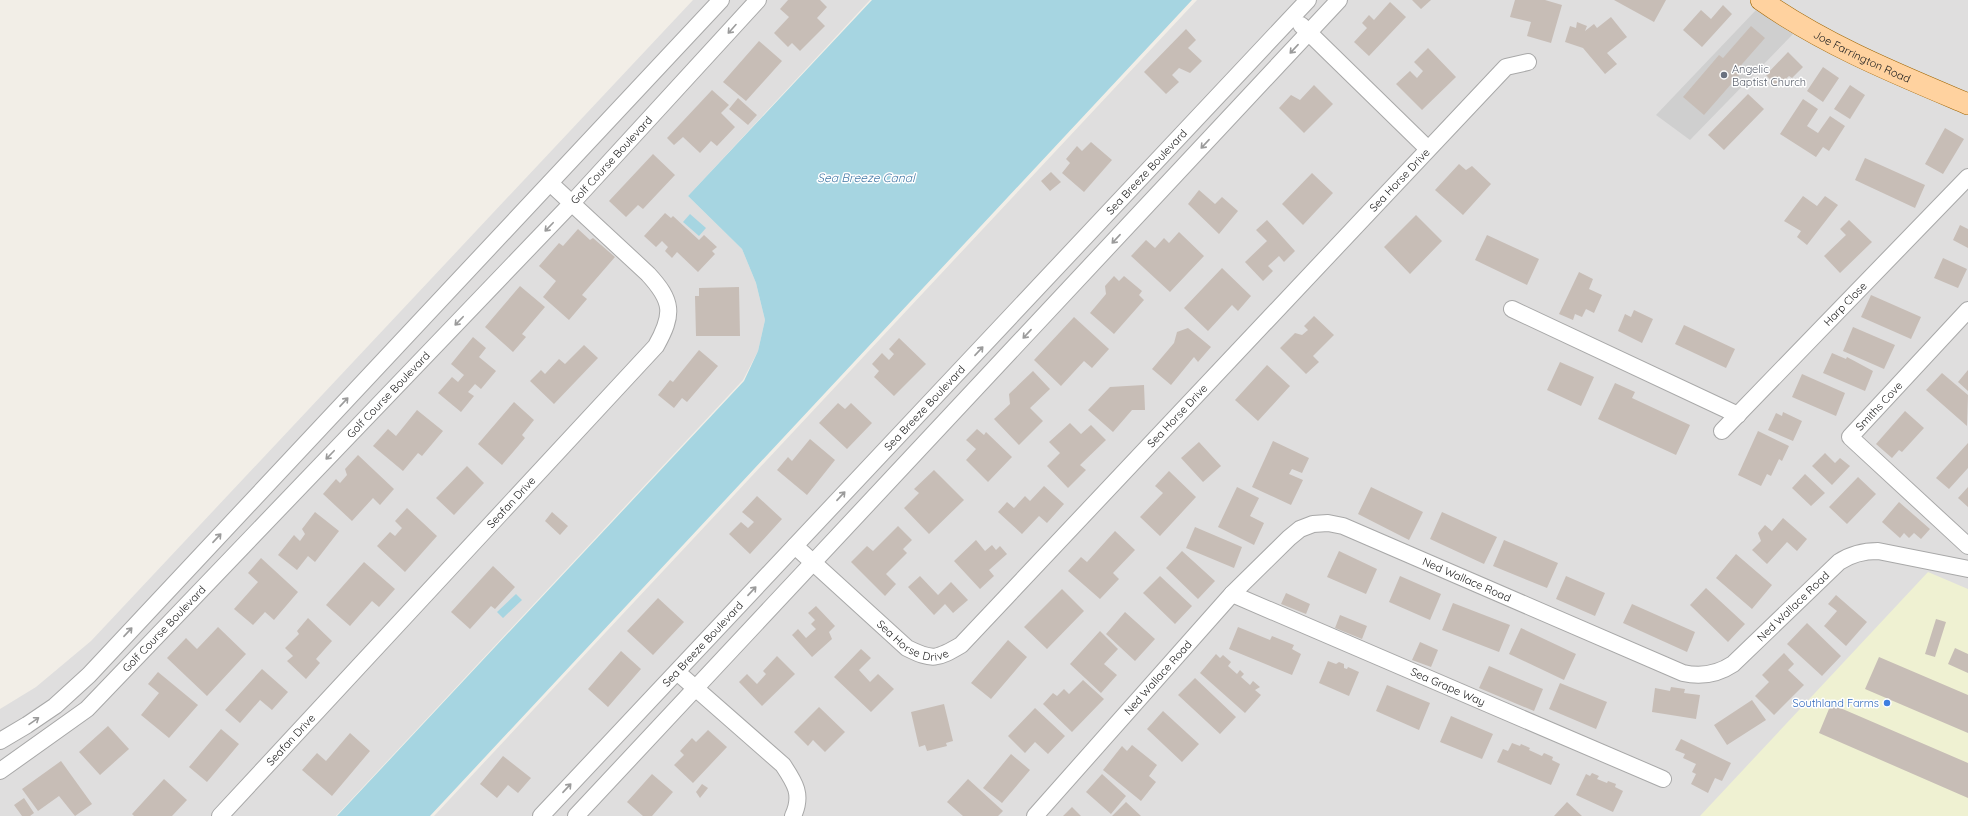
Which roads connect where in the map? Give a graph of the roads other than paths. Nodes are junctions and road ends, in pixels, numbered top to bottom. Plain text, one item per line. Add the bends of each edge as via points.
1 (721, 0) edge
2 (758, 0) edge
3 (1308, 0) edge
4 (1339, 0) edge
5 (1761, 0) edge
6 (1292, 17) junction
7 (1309, 32) junction
8 (1528, 62) dead end
9 (1968, 104) edge
10 (1428, 149) junction
11 (1968, 176) edge
12 (550, 183) junction
13 (571, 204) junction
14 (1512, 309) dead end
15 (1968, 310) edge
16 (1738, 415) junction
17 (1722, 431) dead end
18 (795, 546) junction
19 (1968, 546) edge
20 (812, 564) junction
21 (1968, 569) edge
22 (1232, 594) junction
23 (676, 672) junction
24 (695, 689) junction
25 (0, 741) edge
26 (0, 771) edge
27 (1663, 779) dead end
28 (220, 816) edge
29 (541, 816) edge
30 (576, 816) edge
31 (793, 816) edge
32 (1035, 816) edge

1 - 12 street, Golf Course Boulevard
2 -> 13 street, Golf Course Boulevard
3 - 6 street, Sea Breeze Boulevard
4 - 7 street
5 - 9 main road, Joe Farrington Road via 1838,46 1880,67
6 - 7 street
18 -> 6 street, Sea Breeze Boulevard
7 - 10 street
7 -> 20 street
8 - 10 street, Sea Horse Drive via 1506,67
10 - 20 street, Sea Horse Drive via 961,645 942,656 925,656 908,648
11 - 16 street, Harp Close
12 - 13 street, Seafan Drive
25 -> 12 street, Golf Course Boulevard via 55,706 89,675
13 -> 26 street, Golf Course Boulevard via 87,709
13 - 28 street, Seafan Drive via 662,289 668,304 667,326 656,346
14 - 16 street
15 - 19 street, Smiths Cove via 1850,437
16 - 17 street, Harp Close
18 - 20 street, Sea Horse Drive
23 -> 18 street, Sea Breeze Boulevard
20 - 24 street
21 - 22 street, Ned Wallace Road via 1878,551 1852,555 1839,562 1733,664 1718,672 1700,675 1683,673 1343,526 1328,523 1313,524 1300,529
22 - 27 street, Sea Grape Way
22 - 32 street, Ned Wallace Road
23 - 24 street
29 -> 23 street, Sea Breeze Boulevard
24 - 30 street
24 - 31 street via 783,765 792,778 798,794

